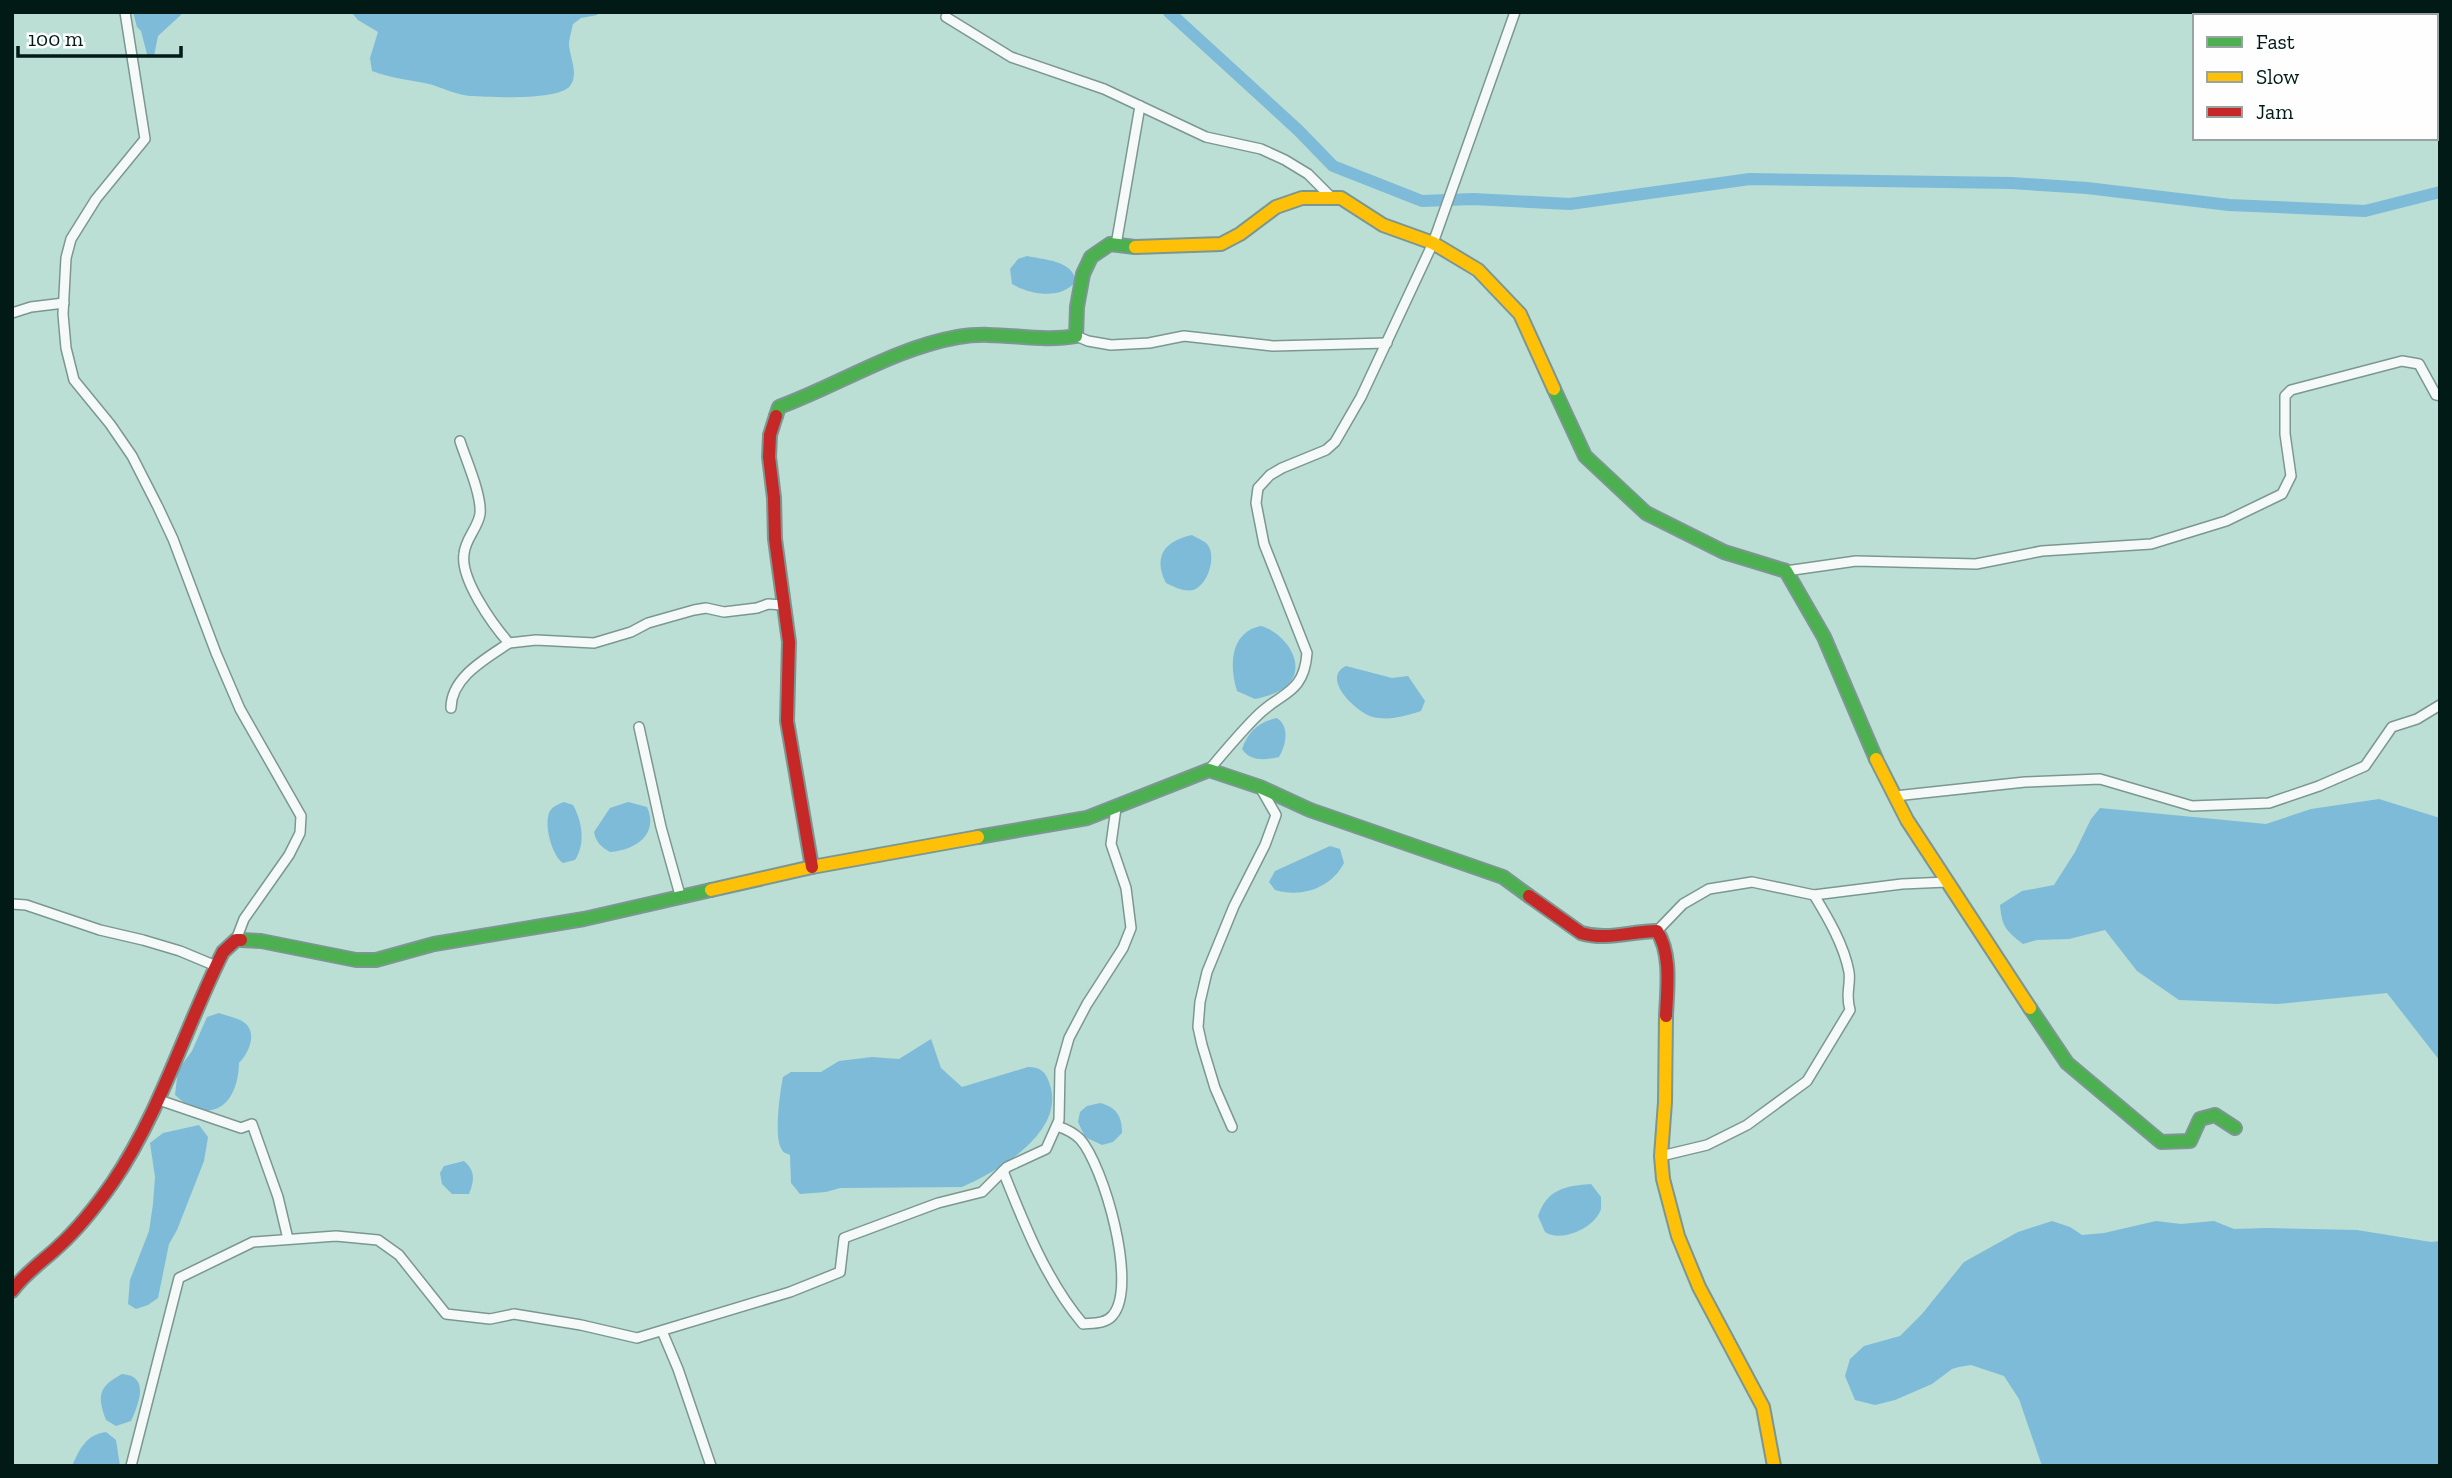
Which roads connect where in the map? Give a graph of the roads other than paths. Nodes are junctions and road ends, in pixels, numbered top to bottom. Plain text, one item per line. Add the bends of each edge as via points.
1 (125, 12) edge
2 (1516, 12) edge
3 (946, 17) dead end
4 (1140, 106) junction
5 (1333, 198) junction
6 (1433, 243) junction
7 (1116, 245) junction
8 (64, 303) junction
9 (12, 313) edge
10 (1076, 336) junction
11 (1387, 343) junction
12 (2440, 396) edge
13 (460, 441) dead end
14 (1786, 571) junction
15 (783, 605) junction
16 (509, 643) junction
17 (2440, 705) edge
18 (451, 708) dead end
19 (639, 727) dead end
20 (1209, 770) junction
21 (1260, 787) junction
22 (1895, 796) junction
23 (1116, 808) junction
24 (812, 867) junction
25 (1947, 882) junction
26 (680, 895) junction
27 (1814, 895) junction
28 (12, 904) edge
29 (1657, 931) junction
30 (236, 940) junction
31 (216, 966) junction
32 (159, 1100) junction
33 (1057, 1126) junction
34 (1232, 1127) dead end
35 (2235, 1128) dead end
36 (1661, 1156) junction
37 (1003, 1171) junction
38 (288, 1240) junction
39 (12, 1291) edge
40 (662, 1331) junction
41 (131, 1466) edge
42 (711, 1466) edge
43 (1774, 1466) edge

1 - 8 street via 145,139 96,199 71,239
2 - 6 street
3 - 4 street via 1012,57
4 - 5 street via 1206,136 1261,149 1308,174
4 - 7 street
5 - 6 street via 1341,198 1383,225
5 - 7 street via 1302,198 1276,207 1221,244
6 - 11 street
6 - 14 street via 1478,270 1520,314 1585,456 1646,513 1724,552
7 - 10 street via 1092,256 1083,275
8 - 9 street
8 - 30 street via 66,348 74,380 132,456 173,538 240,709 301,816 300,833 289,855 244,919
10 - 11 street via 1111,345 1184,336 1273,346
10 - 15 street via 959,337 895,357 779,407 769,457
11 - 20 street via 1335,442 1270,475 1258,488 1256,503 1264,544 1307,653 1306,670
12 - 14 street via 2419,364 2402,361 2291,390 2285,396 2291,476 2282,494 2226,521 2151,544 2042,551 1976,564 1856,561
13 - 16 street via 480,513 464,552 464,568
14 - 22 street via 1824,637
15 - 16 street via 724,612 694,610 594,643
15 - 24 street via 789,642 787,721
16 - 18 street via 461,680
17 - 22 street via 2392,727 2365,766 2269,803 2192,806 2100,779
19 - 26 street
20 - 21 street
20 - 23 street
21 - 29 street via 1310,810 1503,877 1590,937
21 - 34 street via 1276,816 1207,972 1198,1027 1215,1088
22 - 25 street
23 - 24 street via 1087,818
23 - 33 street via 1111,845 1126,888 1131,928 1069,1038 1060,1070
24 - 26 street
25 - 27 street
25 - 35 street via 2067,1063 2161,1142 2190,1142 2200,1119 2215,1115
26 - 30 street via 584,919 434,944 376,960 261,940
27 - 29 street via 1752,881 1709,889 1683,904
27 - 36 street via 1850,975 1846,997 1850,1010 1841,1027 1807,1081 1747,1125 1707,1145
28 - 31 street via 156,943
29 - 36 street via 1667,964
30 - 31 street
31 - 32 street
32 - 38 street via 241,1128 252,1124
32 - 39 street via 94,1208
33 - 37 street via 1046,1149
33 - 37 street via 1079,1138 1100,1175 1121,1256 1123,1294 1113,1316 1101,1323 1083,1324 1065,1302
36 - 43 street via 1678,1237 1763,1408
37 - 40 street via 982,1192 844,1238 840,1272
38 - 40 street via 336,1236 378,1240 399,1255 446,1314 490,1319 514,1314 637,1338
38 - 41 street via 253,1242 179,1279
40 - 42 street

